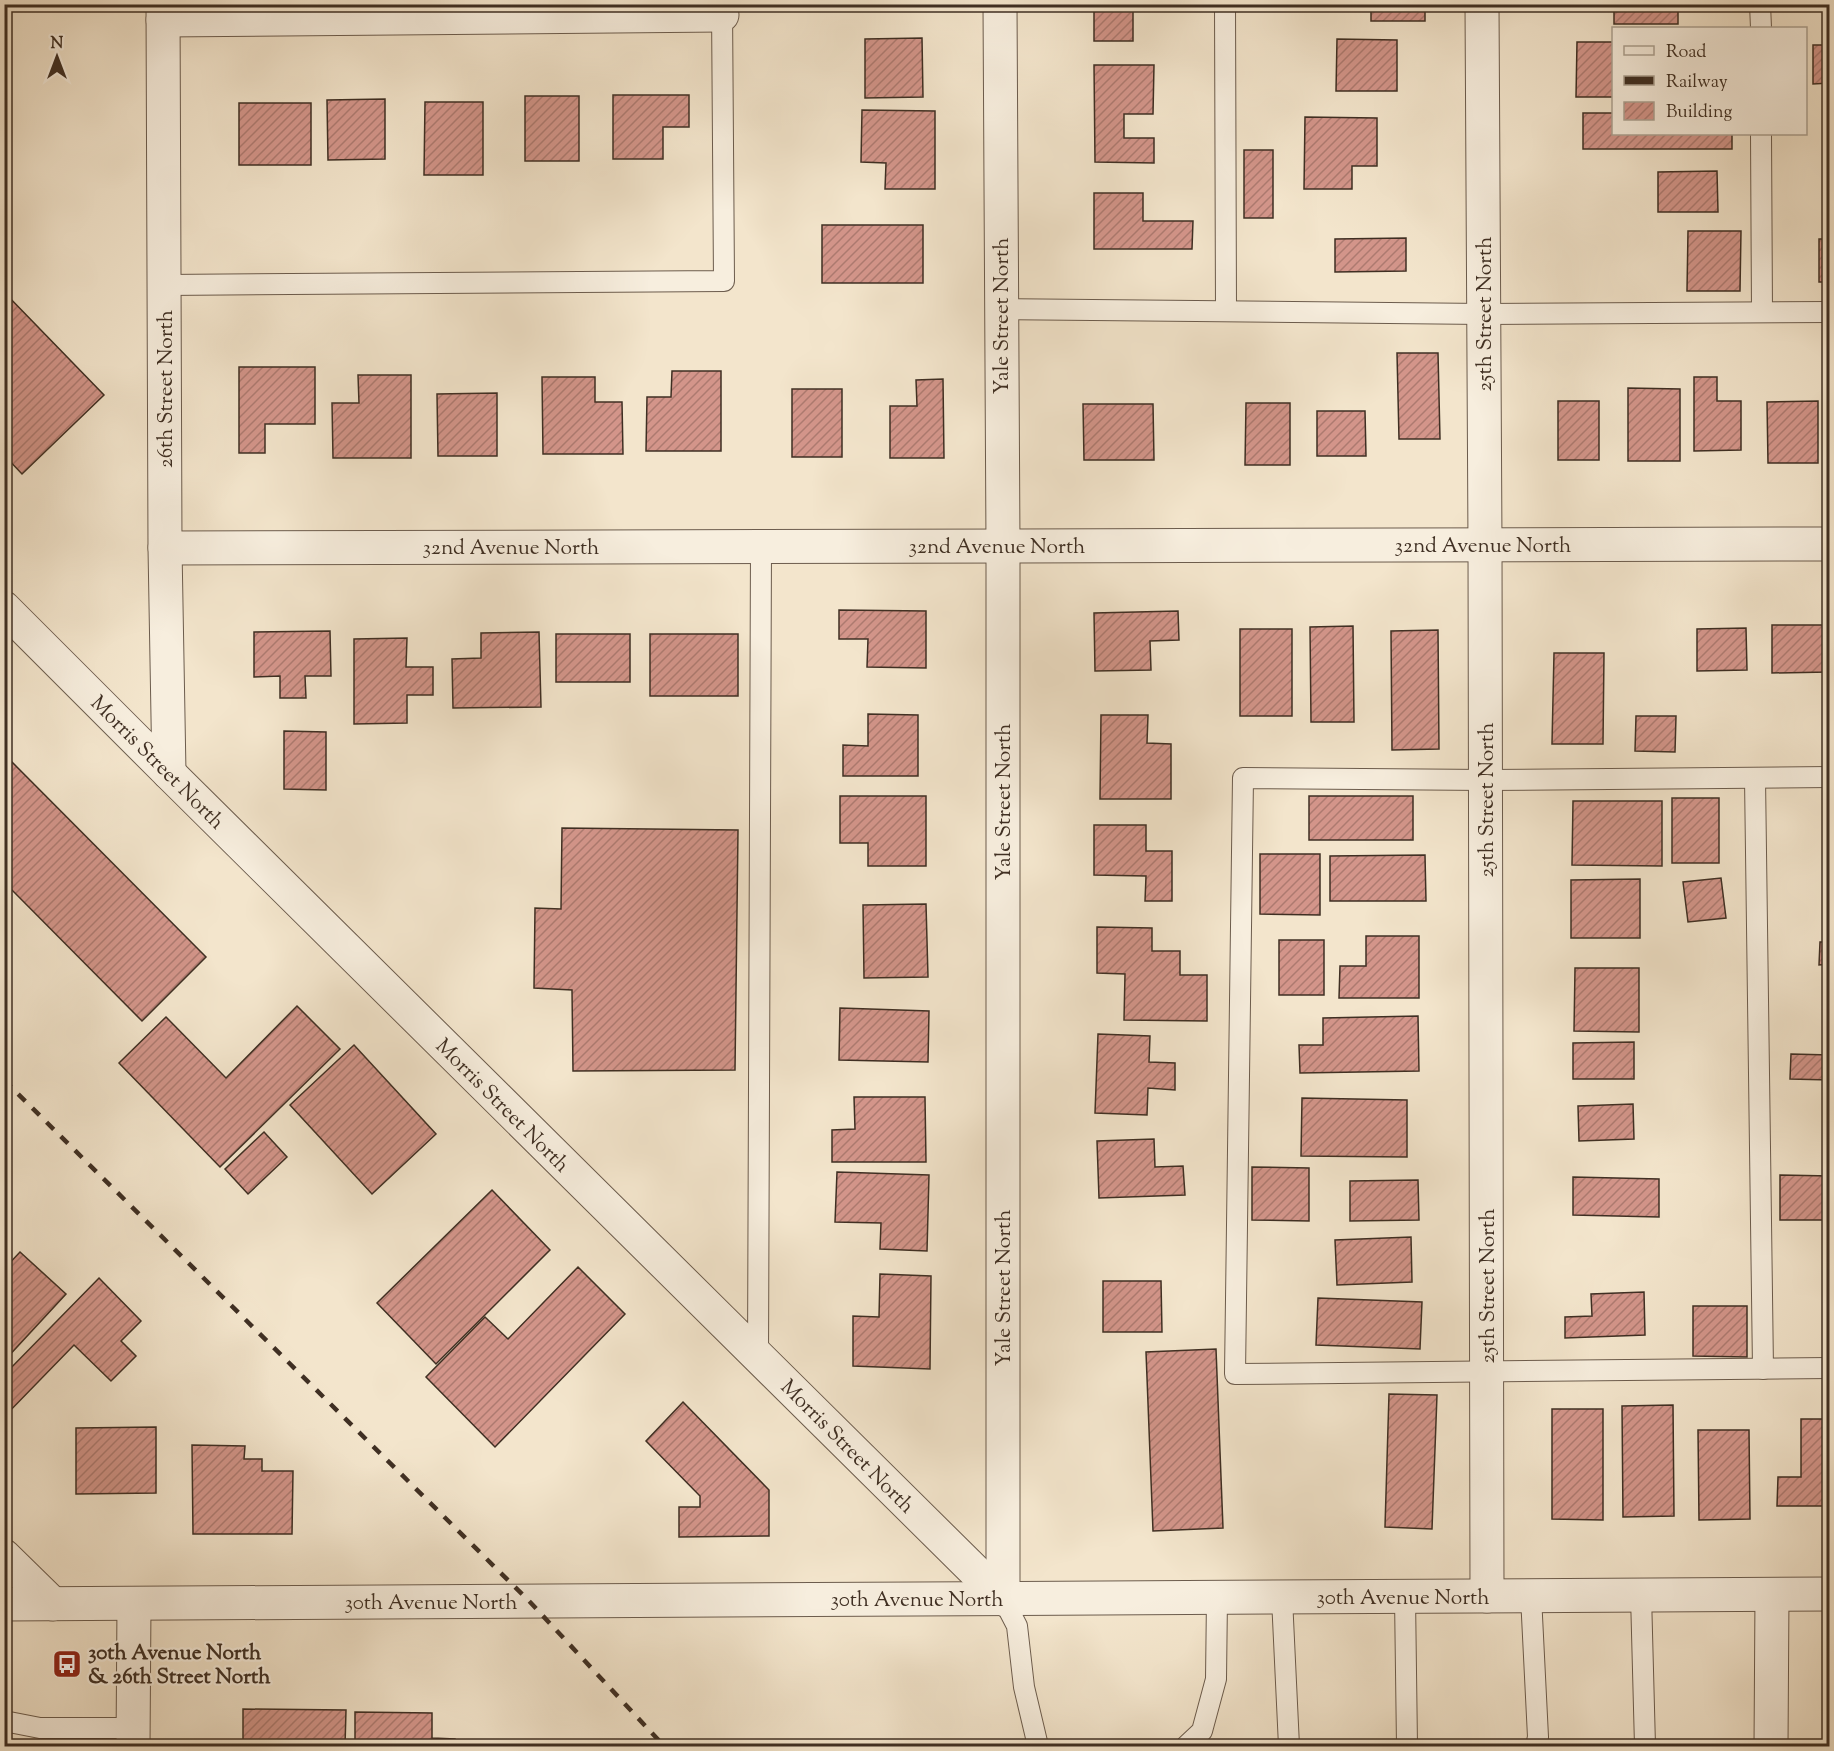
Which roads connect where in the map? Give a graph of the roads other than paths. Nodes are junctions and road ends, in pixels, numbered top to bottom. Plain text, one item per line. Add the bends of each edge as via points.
1 (1000, 4) edge
2 (1225, 4) edge
3 (1482, 4) edge
4 (1760, 4) edge
5 (722, 10) edge
6 (163, 12) edge
7 (1761, 27) edge
8 (1761, 135) edge
9 (164, 285) junction
10 (1001, 309) junction
11 (1226, 311) junction
12 (1762, 312) junction
13 (1830, 312) edge
14 (1484, 314) junction
15 (1830, 544) edge
16 (1485, 545) junction
17 (1003, 546) junction
18 (761, 547) junction
19 (165, 548) junction
20 (4, 608) edge
21 (168, 773) junction
22 (1755, 777) junction
23 (1830, 777) edge
24 (1486, 780) junction
25 (758, 1357) junction
26 (1830, 1368) edge
27 (1763, 1369) junction
28 (1487, 1372) junction
29 (4, 1556) edge
30 (1830, 1594) edge
31 (1641, 1595) junction
32 (1772, 1595) junction
33 (1487, 1596) junction
34 (1531, 1596) junction
35 (1405, 1597) junction
36 (1216, 1598) junction
37 (1282, 1598) junction
38 (1003, 1599) junction
39 (134, 1604) junction
40 (4, 1605) edge
41 (53, 1605) junction
42 (4, 1721) edge
43 (133, 1737) edge
44 (67, 1738) edge
45 (1038, 1746) edge
46 (1186, 1746) edge
47 (1289, 1746) edge
48 (1407, 1746) edge
49 (1536, 1746) edge
50 (1645, 1746) edge
51 (1771, 1746) edge

1 - 10 street, Yale Street North
2 - 11 lane
3 - 14 street, 25th Street North
4 - 7 lane
5 - 6 street
5 - 9 lane via 724,281
6 - 9 street, 26th Street North
8 - 12 lane
9 - 19 street, 26th Street North
10 - 11 lane
10 - 17 street, Yale Street North
11 - 14 lane
12 - 13 lane
12 - 14 lane
14 - 16 street, 25th Street North
15 - 16 street, 32nd Avenue North
16 - 17 street, 32nd Avenue North
16 - 24 street, 25th Street North
17 - 18 street, 32nd Avenue North
17 - 38 street, Yale Street North
18 - 19 street, 32nd Avenue North
18 - 25 lane
19 - 21 street, 26th Street North
20 - 21 street, Morris Street North
21 - 25 street, Morris Street North
22 - 23 lane
22 - 24 lane
22 - 27 lane
24 - 28 street, 25th Street North
24 - 28 lane via 1243,778 1235,1374
25 - 38 street, Morris Street North
26 - 27 lane
27 - 28 lane
28 - 33 street, 25th Street North
29 - 41 street
30 - 32 street, 30th Avenue North
31 - 32 street, 30th Avenue North
31 - 34 street, 30th Avenue North
31 - 50 lane
32 - 51 street
33 - 34 street, 30th Avenue North
33 - 35 street, 30th Avenue North
34 - 49 lane
35 - 37 street, 30th Avenue North
35 - 48 lane
36 - 37 street, 30th Avenue North
36 - 38 street, 30th Avenue North
36 - 46 lane via 1216,1679 1202,1731
37 - 47 lane
38 - 39 street, 30th Avenue North
38 - 45 lane via 1017,1626 1024,1687
39 - 41 street, 30th Avenue North
39 - 43 street
40 - 41 street, 30th Avenue North
42 - 44 lane
43 - 44 lane

